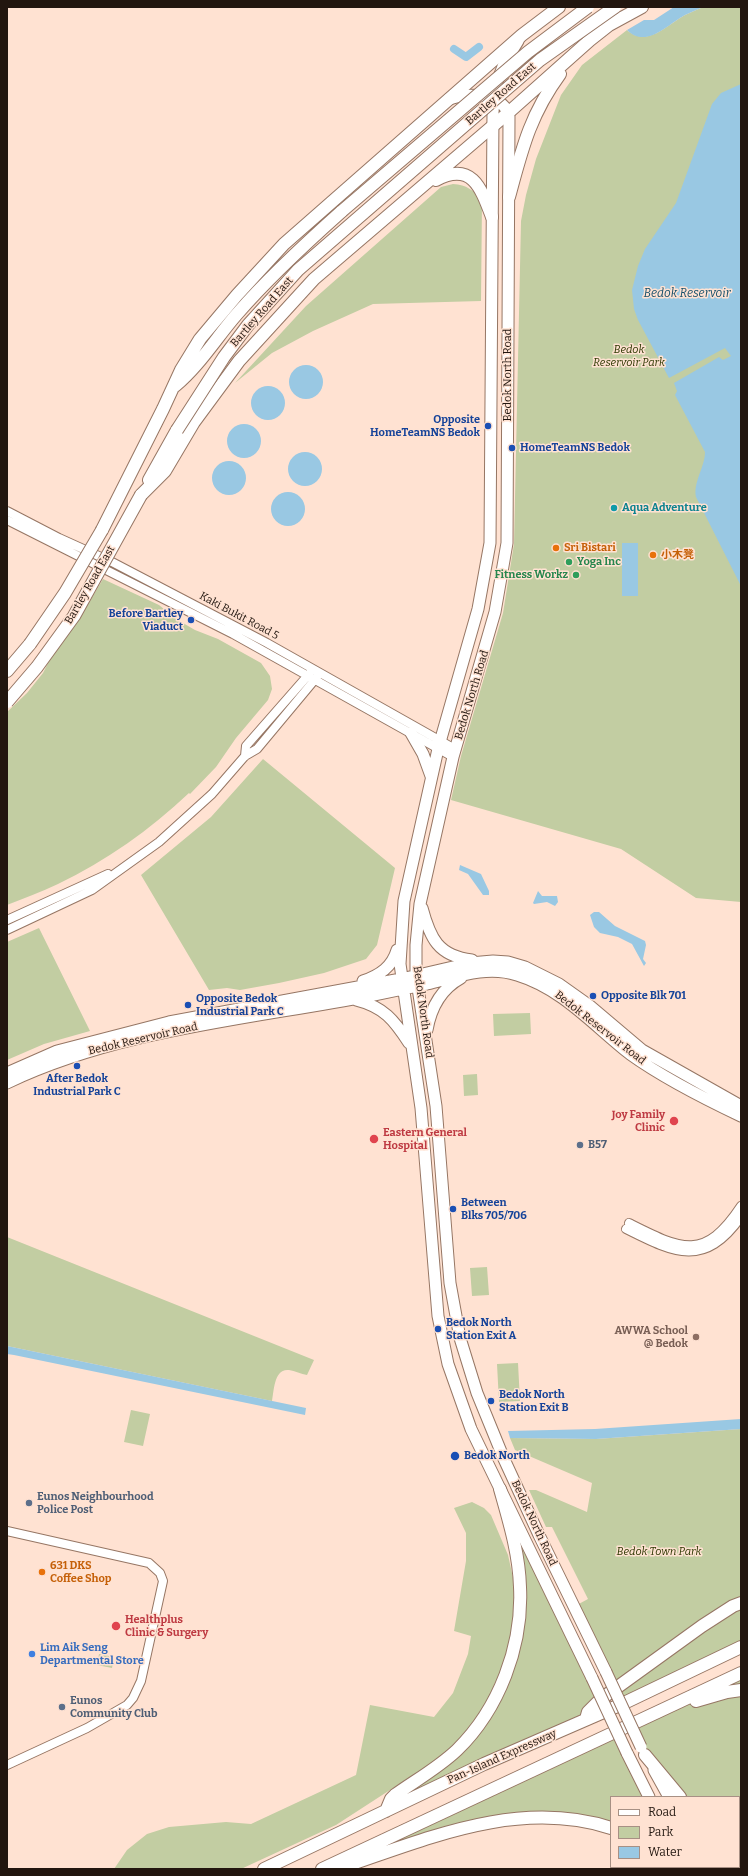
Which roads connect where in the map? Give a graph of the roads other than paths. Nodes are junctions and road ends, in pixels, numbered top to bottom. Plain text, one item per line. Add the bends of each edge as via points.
1 (560, 7) edge
2 (588, 7) edge
3 (616, 7) edge
4 (642, 7) edge
5 (522, 34) junction
6 (572, 57) junction
7 (448, 100) junction
8 (494, 100) junction
9 (508, 113) junction
10 (493, 125) junction
11 (425, 185) junction
12 (509, 197) junction
13 (492, 217) junction
14 (173, 388) junction
15 (141, 495) junction
16 (7, 511) edge
17 (507, 511) junction
18 (7, 520) edge
19 (490, 527) junction
20 (7, 671) edge
21 (314, 674) junction
22 (7, 702) edge
23 (410, 733) junction
24 (439, 745) junction
25 (454, 753) junction
26 (431, 776) junction
27 (117, 871) junction
28 (420, 904) junction
29 (7, 920) edge
30 (7, 930) edge
31 (400, 941) junction
32 (493, 961) junction
33 (471, 973) junction
34 (417, 981) junction
35 (402, 984) junction
36 (341, 990) junction
37 (351, 999) junction
38 (426, 1038) junction
39 (411, 1047) junction
40 (7, 1072) edge
41 (7, 1083) edge
42 (741, 1106) edge
43 (741, 1116) edge
44 (741, 1206) edge
45 (741, 1218) edge
46 (500, 1489) junction
47 (7, 1531) edge
48 (736, 1605) edge
49 (741, 1647) edge
50 (741, 1673) edge
51 (741, 1690) edge
52 (650, 1716) junction
53 (586, 1719) junction
54 (643, 1751) junction
55 (7, 1765) edge
56 (648, 1796) edge
57 (668, 1796) edge
58 (679, 1796) edge
59 (386, 1811) junction
60 (610, 1828) edge
61 (264, 1869) edge
62 (322, 1869) edge
63 (336, 1869) edge

1 - 5 highway
2 - 14 highway, Bartley Road East, bridge via 528,52 292,256 236,314 196,367
3 - 15 highway, Bartley Road East, bridge via 540,60 298,270 248,325 224,357 177,430
4 - 6 highway via 609,25
5 - 7 highway
5 - 8 main road, Bedok North Road via 504,64 495,87
6 - 9 highway
6 - 12 highway via 530,123
7 - 8 main road via 470,94
7 - 14 highway via 281,246 200,339
8 - 9 main road
8 - 10 main road, Bedok North Road
9 - 10 highway
9 - 12 main road, Bedok North Road
10 - 11 highway
10 - 13 main road, Bedok North Road
11 - 13 highway via 443,176 461,173 480,188
11 - 15 highway via 314,279 239,361 194,422 165,471
12 - 17 main road, Bedok North Road
13 - 19 main road, Bedok North Road
14 - 20 highway, Bartley Road East, bridge via 102,530 65,593 30,644
15 - 22 highway, Bartley Road East, bridge via 74,616 37,667
16 - 21 street, Kaki Bukit Road 5 via 112,562 267,643
17 - 19 main road via 500,514
17 - 25 main road, Bedok North Road via 507,543 495,612
18 - 21 street, Kaki Bukit Road 5
19 - 24 main road, Bedok North Road via 486,572 478,609
21 - 23 street, Kaki Bukit Road 5
21 - 24 street, Kaki Bukit Road 5
21 - 27 street via 257,749 246,756 189,816 159,842
23 - 24 street, Kaki Bukit Road 5
23 - 26 main road via 421,750
24 - 25 street, Kaki Bukit Road 5
24 - 26 main road, Bedok North Road
25 - 28 main road, Bedok North Road
26 - 31 main road, Bedok North Road via 404,900
27 - 29 street
27 - 30 street via 92,890
28 - 32 main road via 432,940 442,948 462,959
28 - 34 main road, Bedok North Road via 416,945
31 - 35 main road, Bedok North Road
31 - 36 main road via 395,957 386,969 375,977
32 - 34 main road, Bedok Reservoir Road via 470,963
32 - 42 main road, Bedok Reservoir Road via 525,967 555,982 590,1006 642,1050
33 - 34 main road, Bedok Reservoir Road
33 - 38 main road via 457,981 439,998 430,1015
33 - 43 main road, Bedok Reservoir Road via 510,973 548,988 572,1004 636,1058 711,1102
34 - 35 main road, Bedok Reservoir Road
34 - 38 main road, Bedok North Road
35 - 36 main road, Bedok Reservoir Road
35 - 37 main road, Bedok Reservoir Road
35 - 39 main road, Bedok North Road
36 - 40 main road, Bedok Reservoir Road via 149,1027 57,1051
37 - 39 main road via 378,1006 400,1029
37 - 41 main road, Bedok Reservoir Road via 137,1040 51,1064
38 - 54 main road, Bedok North Road, bridge via 436,1106 450,1284 467,1362 504,1459
39 - 46 main road, Bedok North Road via 421,1108 438,1316 443,1342 464,1414
44 - 45 street via 718,1234 692,1245 668,1242 628,1226 644,1238 672,1250 684,1252 698,1251 719,1242
46 - 56 main road, Bedok North Road, bridge
46 - 59 highway via 515,1545 520,1587 518,1628 505,1675 492,1704 471,1734 440,1764 395,1795
47 - 55 street via 149,1563 160,1573 163,1581 141,1681 133,1698 87,1728
48 - 53 highway via 601,1700 588,1712
49 - 53 highway, Pan-Island Expressway
50 - 52 highway
51 - 52 highway via 719,1694
52 - 62 highway
53 - 59 highway, Pan-Island Expressway
54 - 57 main road, Bedok North Road
54 - 58 highway
59 - 61 highway, Pan-Island Expressway
60 - 63 highway via 565,1819 494,1821 447,1831

